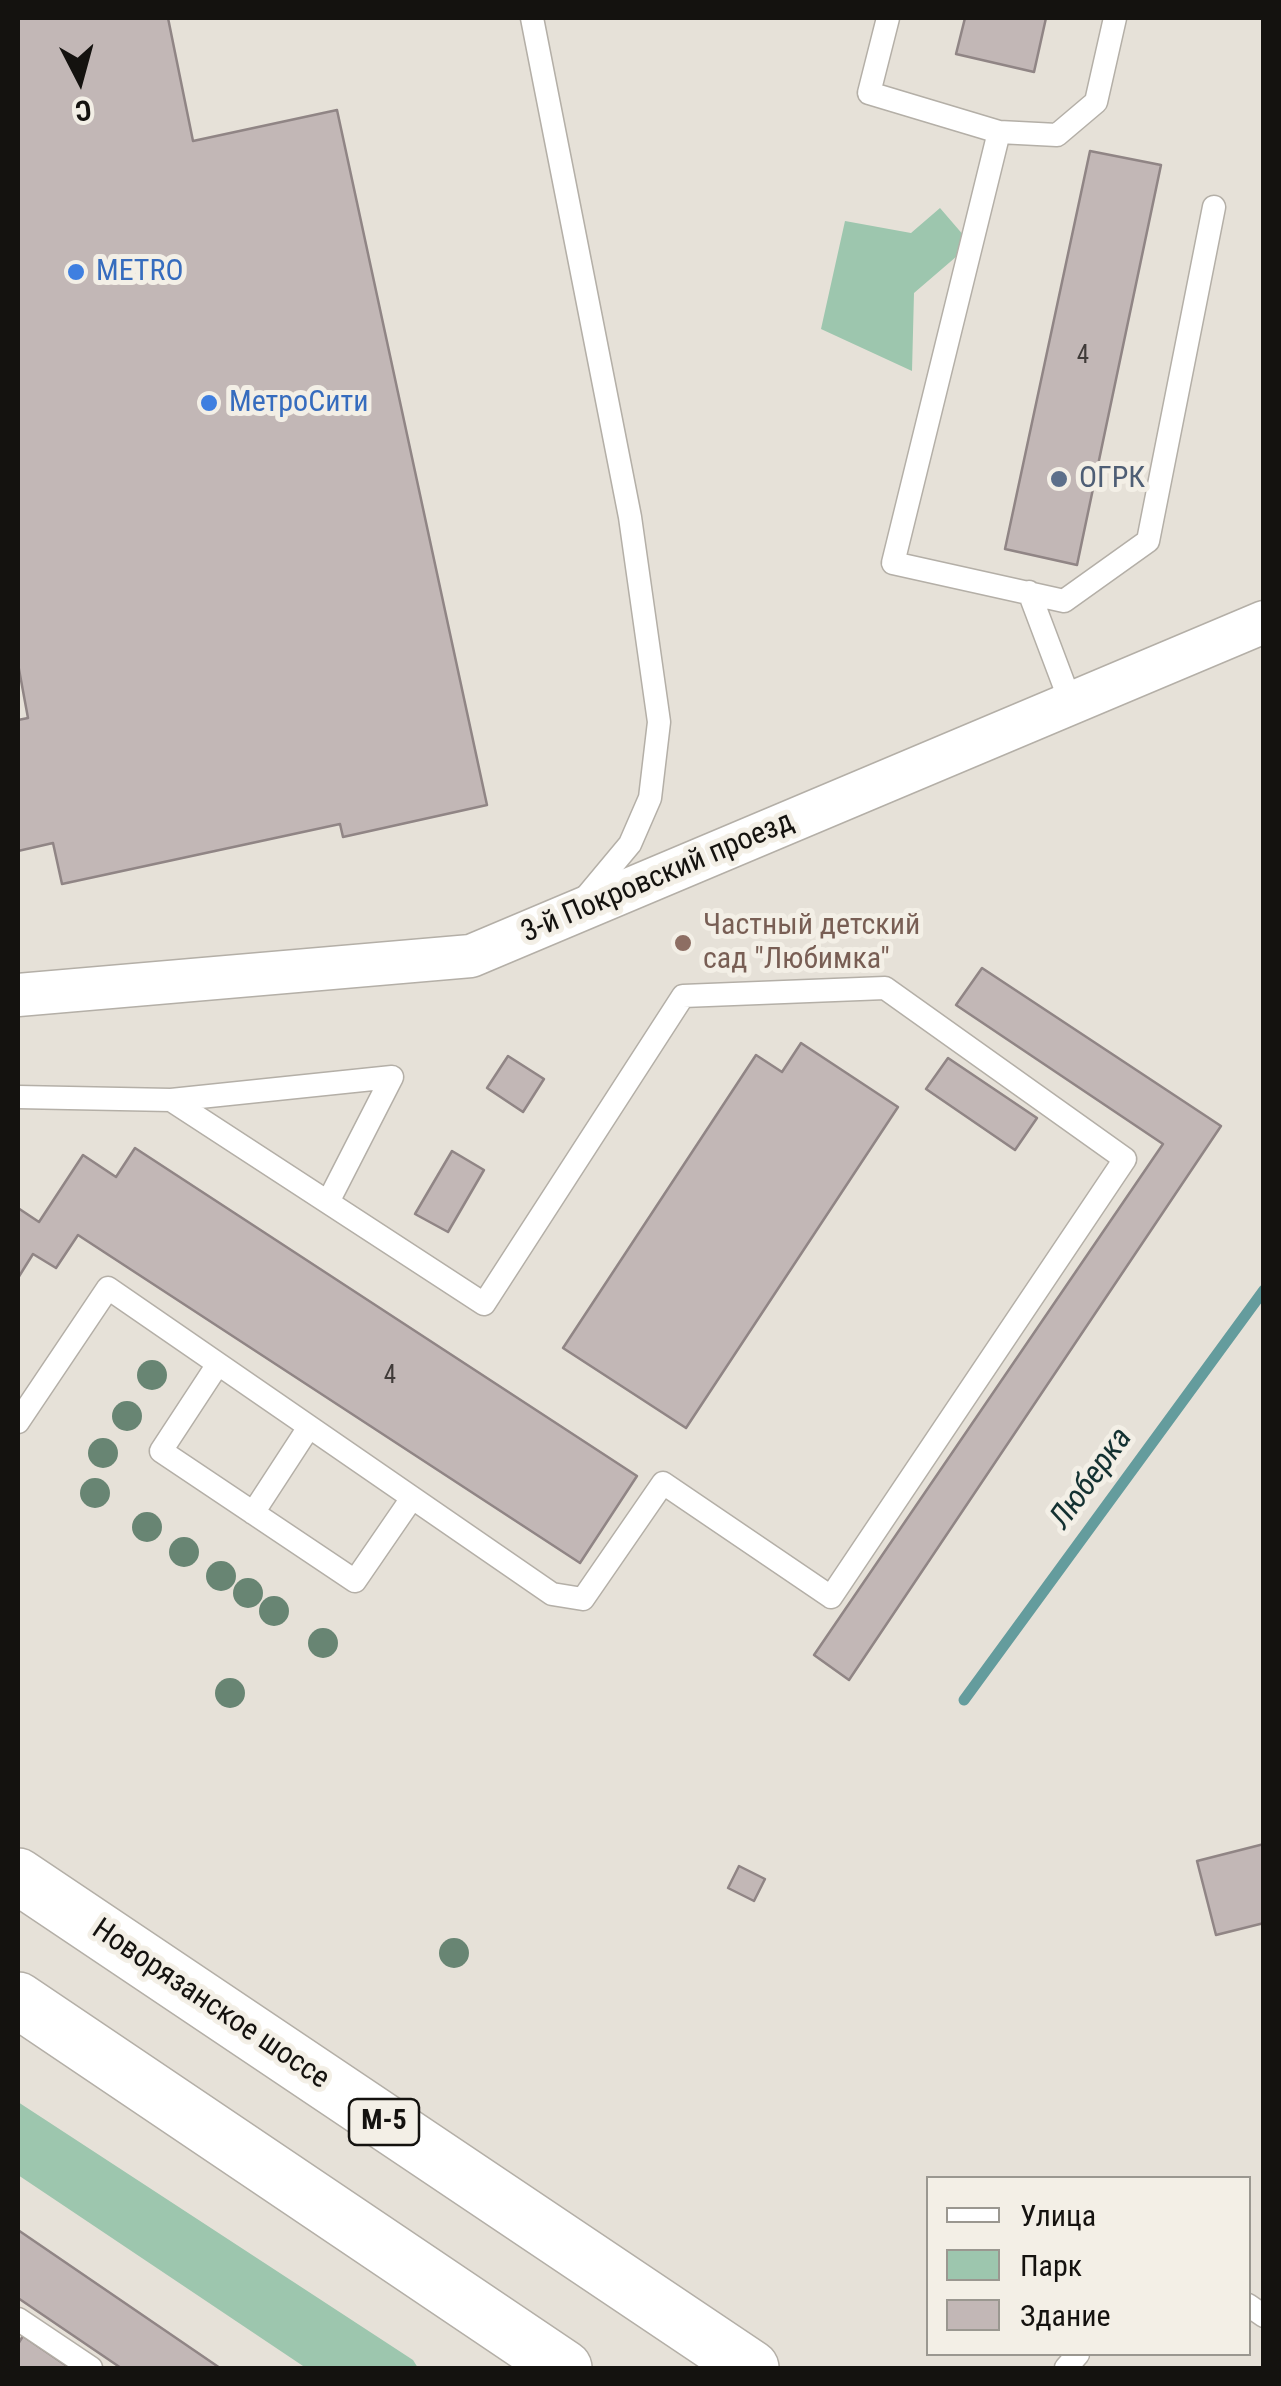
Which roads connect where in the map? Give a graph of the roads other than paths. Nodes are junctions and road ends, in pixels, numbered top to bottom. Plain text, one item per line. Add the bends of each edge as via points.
1 (532, 18) edge
2 (888, 18) edge
3 (1115, 18) edge
4 (999, 132) junction
5 (1214, 207) dead end
6 (1030, 592) junction
7 (1264, 622) edge
8 (1072, 706) junction
9 (574, 912) junction
10 (18, 995) edge
11 (18, 1097) edge
12 (171, 1100) junction
13 (328, 1202) junction
14 (218, 1364) junction
15 (18, 1422) edge
16 (309, 1427) junction
17 (412, 1498) junction
18 (254, 1513) junction
19 (18, 1876) edge
20 (18, 2000) edge
21 (18, 2318) edge
22 (91, 2368) edge
23 (564, 2368) edge
24 (751, 2368) edge

1 - 9 lane via 630,517 660,722 650,798 630,844
2 - 4 lane via 870,94
3 - 4 lane via 1096,102 1057,136
4 - 6 lane via 893,563
5 - 6 lane via 1148,541 1064,600
6 - 8 lane
7 - 8 street, 3-й Покровский проезд
8 - 9 street, 3-й Покровский проезд
9 - 10 street, 3-й Покровский проезд via 471,956
11 - 12 lane
12 - 13 lane
12 - 13 lane via 392,1076
13 - 17 lane via 484,1304 683,996 885,988 1125,1159 831,1597 663,1483 583,1599 552,1594
14 - 15 lane via 108,1288
14 - 16 lane
14 - 18 lane via 161,1451
16 - 17 lane
16 - 18 lane
17 - 18 lane via 355,1581
19 - 24 highway, Новорязанское шоссе / М-5
20 - 23 highway
21 - 22 lane

